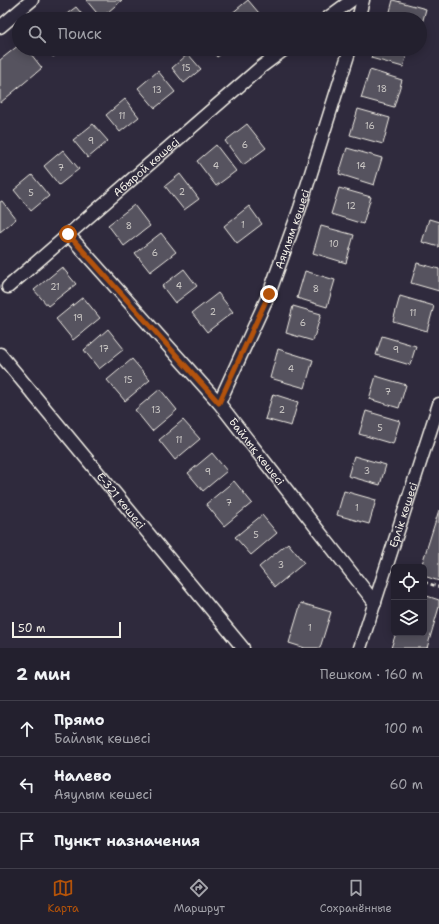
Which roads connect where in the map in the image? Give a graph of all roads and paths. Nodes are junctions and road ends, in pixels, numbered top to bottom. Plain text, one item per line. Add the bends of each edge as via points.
1 (32, 0) edge
2 (352, 0) edge
3 (363, 0) edge
4 (18, 12) edge
5 (336, 12) edge
6 (360, 12) edge
7 (12, 17) edge
8 (0, 27) edge
9 (276, 56) edge
10 (348, 56) edge
11 (68, 234) junction
12 (8, 286) dead end
13 (0, 354) edge
14 (219, 403) junction
15 (439, 404) edge
16 (427, 583) edge
17 (439, 587) edge
18 (375, 603) junction
19 (243, 648) edge
20 (360, 648) edge

1 - 4 street
2 - 5 street
3 - 6 street
7 - 8 street
9 - 11 street, Абырой көшесі
10 - 14 street, Аяулым көшесі via 300,208 269,294
11 - 12 street, Абырой көшесі
11 - 14 street, Байлық көшесі
13 - 19 street, Е-321 көшесі
14 - 18 street, Байлық көшесі
15 - 18 street, Ерлік көшесі
16 - 17 path
18 - 20 street, Ерлік көшесі

